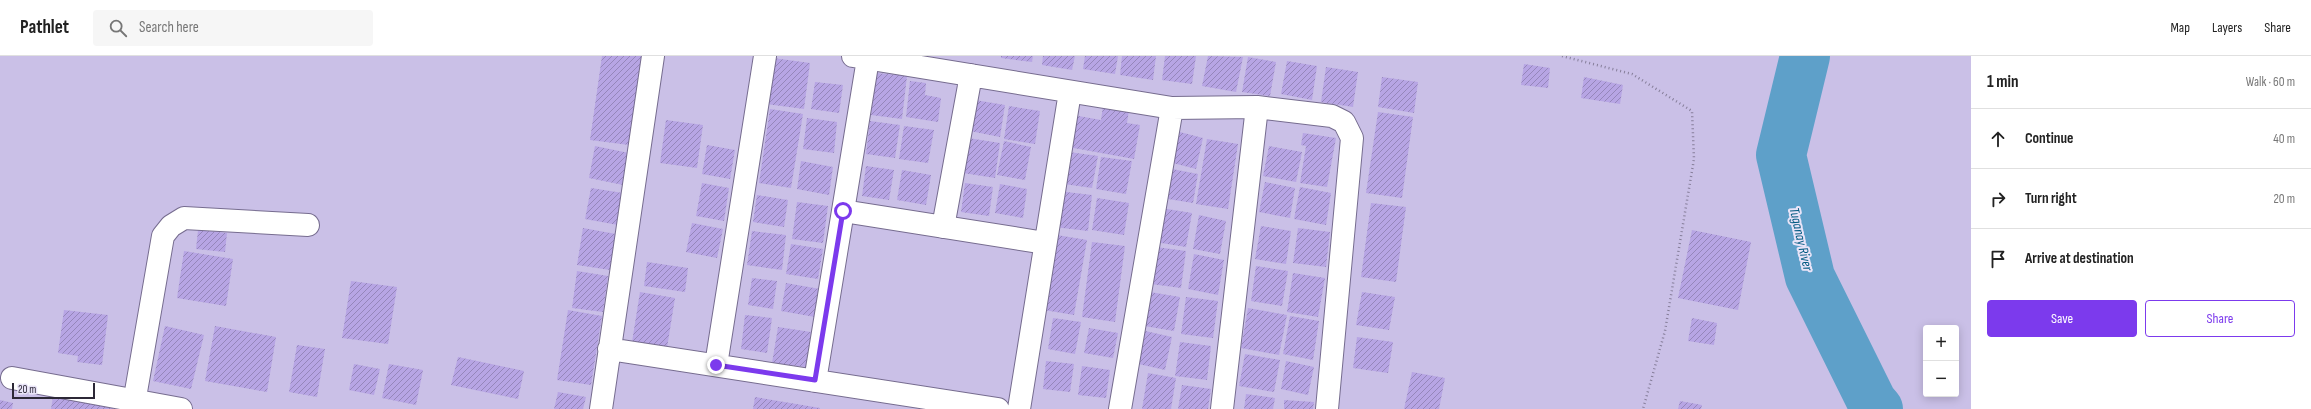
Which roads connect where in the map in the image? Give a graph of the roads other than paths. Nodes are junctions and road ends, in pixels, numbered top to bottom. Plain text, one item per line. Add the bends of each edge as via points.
1 (653, 56) edge
2 (765, 56) edge
3 (860, 57) edge
4 (971, 75) junction
5 (1070, 92) junction
6 (1257, 107) junction
7 (1172, 108) junction
8 (843, 211) junction
9 (308, 225) dead end
10 (943, 227) junction
11 (1046, 243) junction
12 (609, 349) junction
13 (716, 365) junction
14 (12, 378) dead end
15 (815, 380) junction
16 (133, 405) edge
17 (181, 409) edge
18 (601, 409) edge
19 (998, 409) edge
20 (1019, 409) edge
21 (1120, 409) edge
22 (1222, 409) edge
23 (1327, 409) edge

1 - 12 street
2 - 13 street
3 - 4 street
3 - 8 street
4 - 5 street
4 - 10 street
5 - 7 street
5 - 11 street
6 - 7 street
6 - 22 street
6 - 23 street via 1332,116 1344,122 1352,138
7 - 21 street
8 - 10 street
8 - 15 street
9 - 16 street via 184,218 171,226 163,236
10 - 11 street
11 - 20 street
12 - 13 street
12 - 18 street
13 - 15 street
14 - 16 street
15 - 19 street
16 - 17 street

